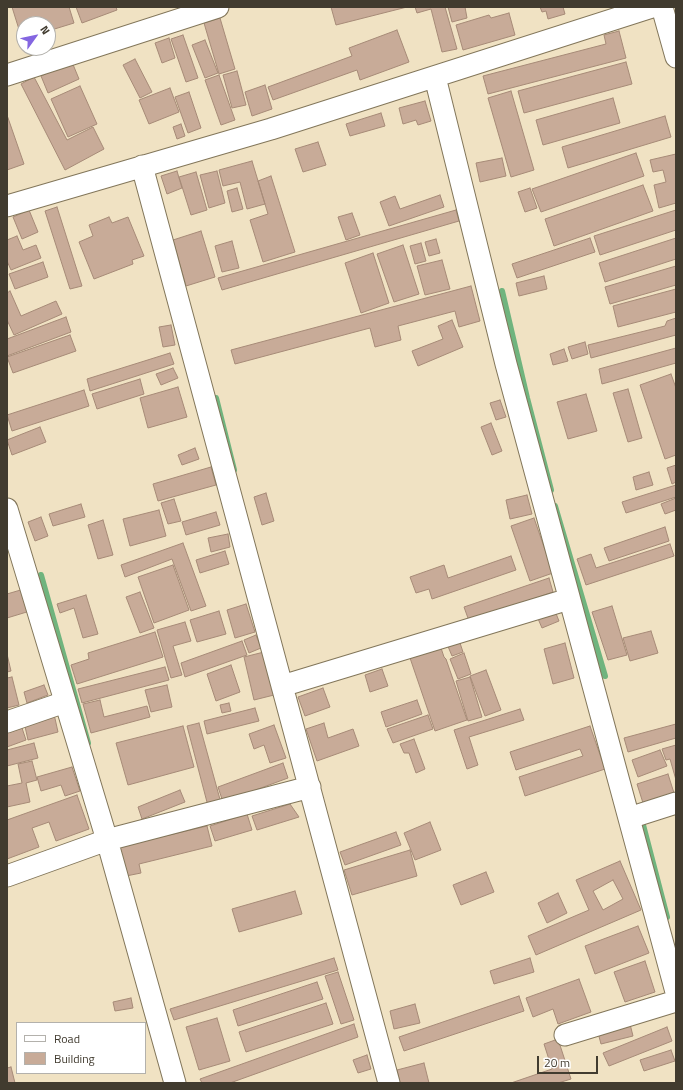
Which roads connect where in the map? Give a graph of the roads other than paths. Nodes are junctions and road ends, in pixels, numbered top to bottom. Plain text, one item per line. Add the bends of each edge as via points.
1 (218, 7) edge
2 (652, 7) edge
3 (662, 7) edge
4 (676, 57) edge
5 (7, 75) edge
6 (435, 77) junction
7 (142, 166) junction
8 (7, 206) edge
9 (7, 508) edge
10 (569, 599) junction
11 (282, 686) junction
12 (65, 702) junction
13 (7, 722) edge
14 (310, 788) junction
15 (676, 803) edge
16 (629, 818) junction
17 (107, 840) junction
18 (7, 876) edge
19 (676, 992) edge
20 (676, 1001) edge
21 (565, 1035) dead end
22 (175, 1083) edge
23 (389, 1083) edge

1 - 5 street
2 - 6 street
3 - 4 street
6 - 7 street via 271,129
6 - 10 street via 506,364
7 - 8 street
7 - 11 street
9 - 12 street
10 - 11 street
10 - 16 street
11 - 14 street
12 - 13 street
12 - 17 street
14 - 17 street
14 - 23 street
15 - 16 street
16 - 19 street
17 - 18 street
17 - 22 street
20 - 21 street

